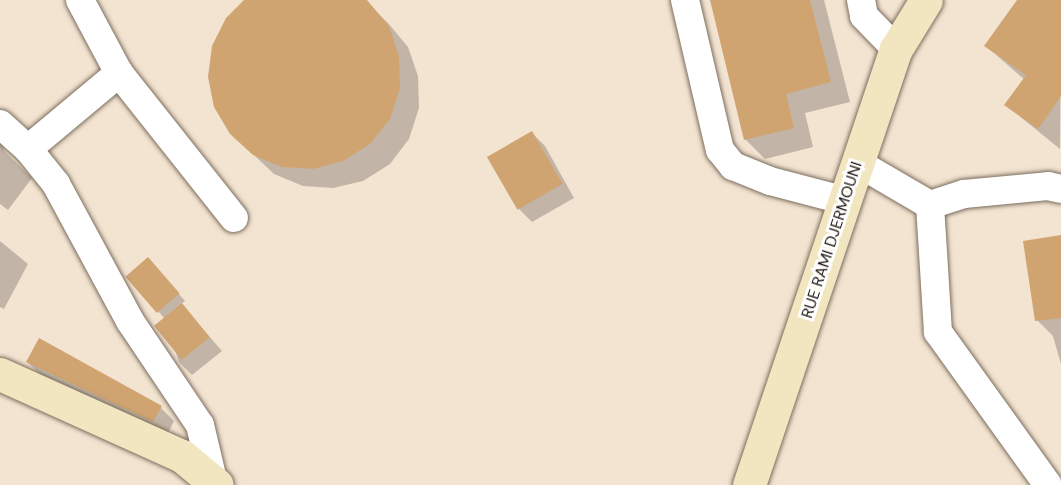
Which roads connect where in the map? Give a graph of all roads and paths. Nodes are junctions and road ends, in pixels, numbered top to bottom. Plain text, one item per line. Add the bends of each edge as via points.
1 (80, 0) edge
2 (685, 0) edge
3 (861, 0) edge
4 (926, 0) edge
5 (896, 49) junction
6 (119, 72) junction
7 (0, 124) edge
8 (28, 149) junction
9 (858, 163) junction
10 (1061, 189) edge
11 (846, 201) junction
12 (930, 205) junction
13 (234, 218) dead end
14 (0, 374) edge
15 (215, 483) edge
16 (749, 485) edge
17 (1048, 485) edge

1 - 6 street
2 - 11 street via 720,150 732,166 770,181
3 - 5 street via 864,16
4 - 5 main road, RUE RAMI DJERMOUNI
5 - 9 main road, RUE RAMI DJERMOUNI
6 - 8 street
6 - 13 street
7 - 8 street
8 - 15 street via 56,184 130,321 200,425
9 - 11 main road, RUE RAMI DJERMOUNI
9 - 12 street
10 - 12 street via 1048,186 964,194
11 - 16 main road, RUE RAMI DJERMOUNI
12 - 17 street via 938,332
14 - 15 main road via 182,456

